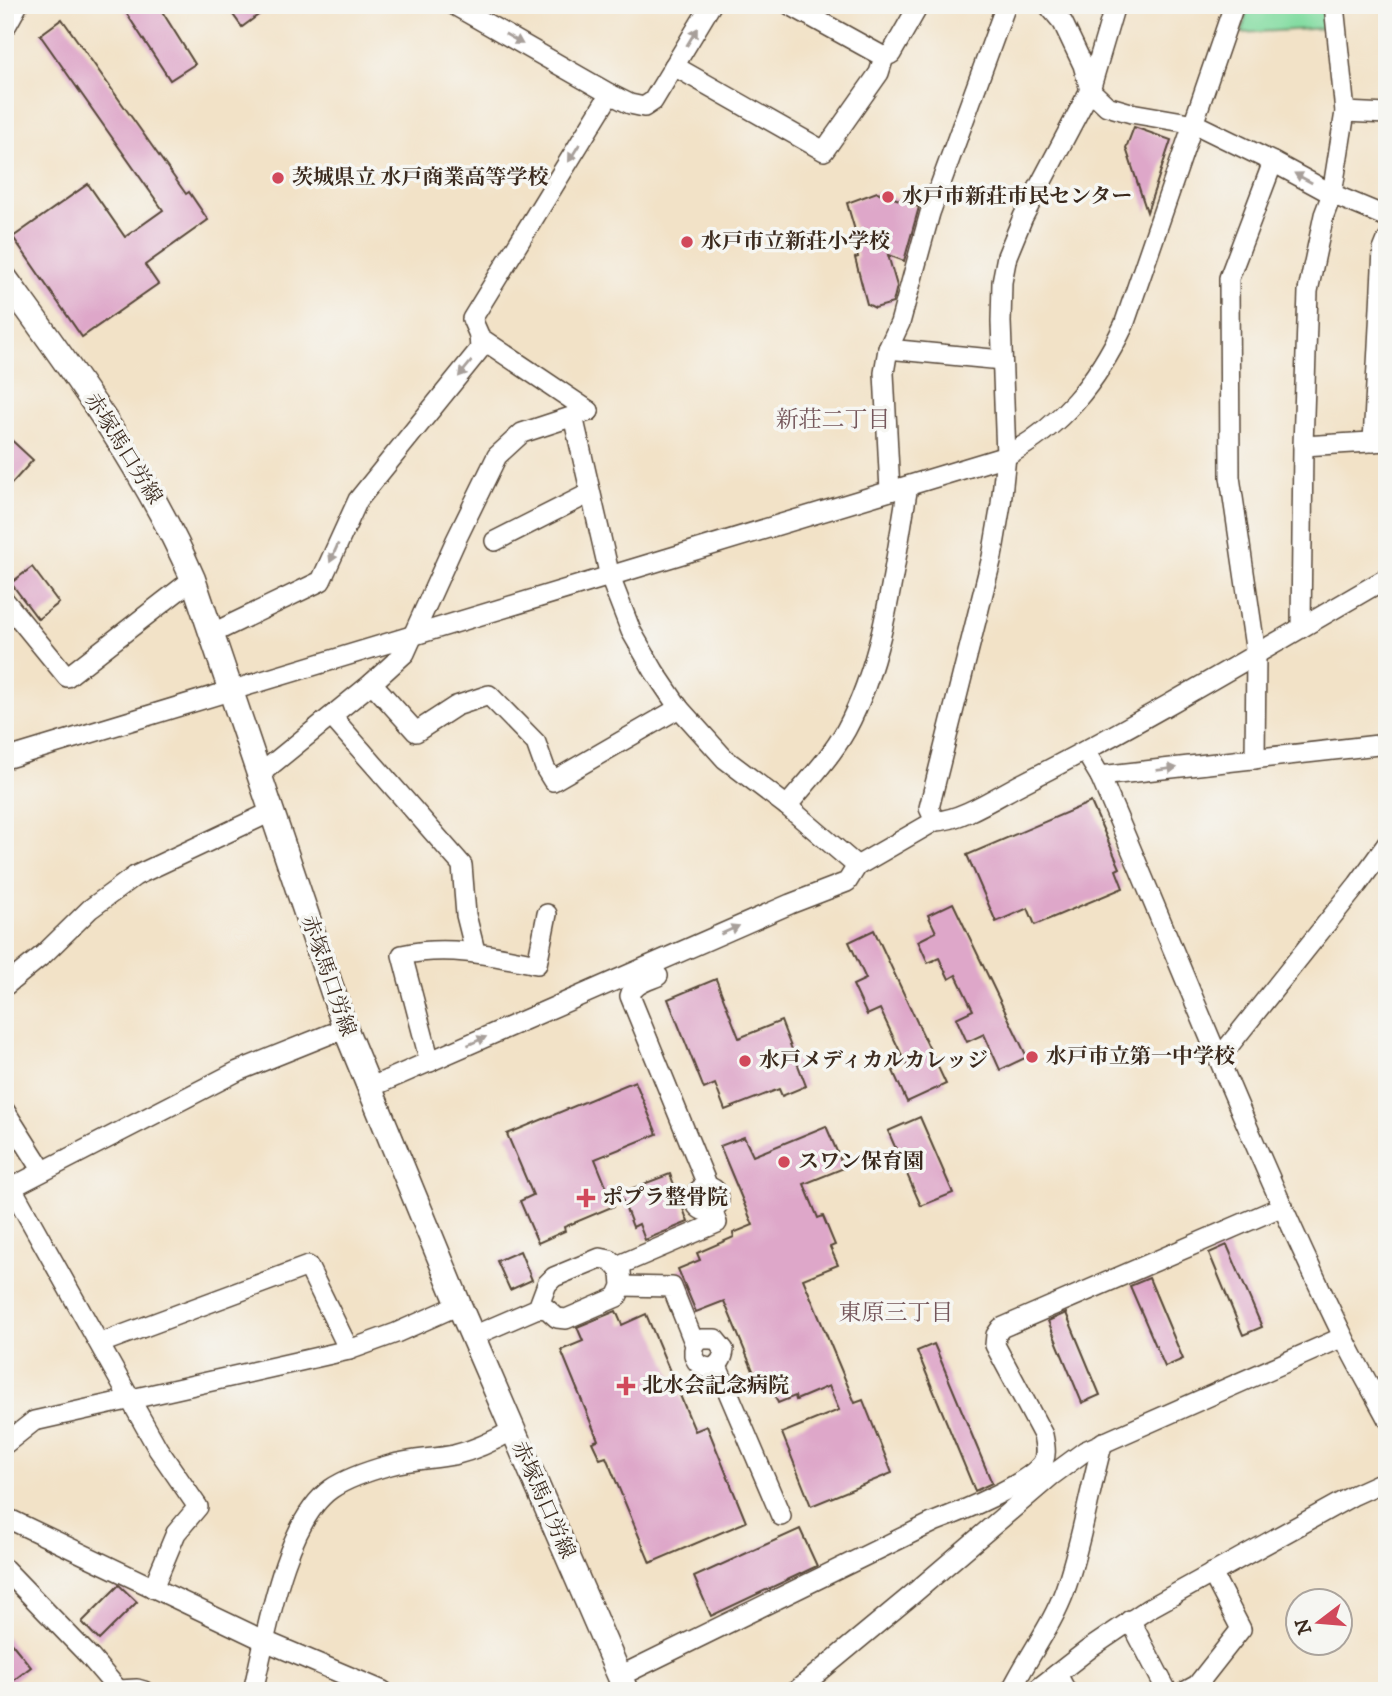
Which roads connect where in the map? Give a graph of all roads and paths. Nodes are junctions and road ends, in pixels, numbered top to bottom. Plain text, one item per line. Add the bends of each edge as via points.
1 (15, 5) edge
2 (454, 5) edge
3 (711, 5) edge
4 (790, 5) edge
5 (919, 5) edge
6 (1006, 5) edge
7 (1048, 5) edge
8 (1115, 5) edge
9 (1234, 5) edge
10 (1334, 5) edge
11 (5, 23) edge
12 (884, 57) junction
13 (674, 66) junction
14 (1090, 90) junction
15 (610, 94) junction
16 (1345, 112) junction
17 (1387, 114) edge
18 (1195, 124) junction
19 (1273, 162) junction
20 (1332, 194) junction
21 (1387, 218) edge
22 (1387, 240) edge
23 (5, 278) edge
24 (479, 337) junction
25 (888, 349) junction
26 (1002, 360) junction
27 (581, 413) junction
28 (1380, 441) edge
29 (1303, 446) junction
30 (1006, 456) junction
31 (899, 488) junction
32 (590, 494) junction
33 (495, 541) dead end
34 (610, 578) junction
35 (1387, 578) edge
36 (193, 579) junction
37 (5, 601) edge
38 (1301, 628) junction
39 (214, 633) junction
40 (411, 636) junction
41 (1256, 654) junction
42 (372, 684) junction
43 (232, 690) junction
44 (679, 708) junction
45 (332, 717) junction
46 (1387, 744) edge
47 (1085, 751) junction
48 (7, 758) edge
49 (1255, 758) junction
50 (260, 774) junction
51 (1100, 776) junction
52 (787, 806) junction
53 (273, 811) junction
54 (935, 821) junction
55 (1387, 844) edge
56 (858, 866) junction
57 (547, 914) dead end
58 (683, 950) junction
59 (475, 951) junction
60 (5, 986) edge
61 (345, 1028) junction
62 (1220, 1057) junction
63 (430, 1062) junction
64 (369, 1088) junction
65 (5, 1111) edge
66 (43, 1171) junction
67 (9, 1190) edge
68 (1283, 1206) junction
69 (617, 1266) junction
70 (622, 1286) junction
71 (459, 1305) junction
72 (538, 1308) junction
73 (473, 1336) junction
74 (1343, 1337) junction
75 (101, 1343) junction
76 (349, 1350) junction
77 (131, 1399) junction
78 (1387, 1418) edge
79 (513, 1430) junction
80 (1103, 1442) junction
81 (5, 1444) edge
82 (1387, 1479) edge
83 (780, 1516) dead end
84 (5, 1517) edge
85 (5, 1569) edge
86 (1212, 1573) junction
87 (153, 1588) junction
88 (1130, 1620) junction
89 (265, 1641) junction
90 (623, 1683) edge
91 (1061, 1683) edge
92 (1195, 1689) edge
93 (118, 1690) edge
94 (144, 1691) edge
95 (253, 1691) edge
96 (383, 1691) edge
97 (796, 1691) edge
98 (1011, 1691) edge
99 (1035, 1691) edge
100 (1167, 1691) edge

1 - 11 main road
2 -> 15 street
13 -> 3 street
4 - 12 street
5 - 12 street via 891,54
6 - 25 street via 930,213 900,323
7 - 14 street via 1063,23
8 - 14 street
9 - 18 street
10 - 16 street
12 - 13 street via 879,73 824,150
13 - 15 street via 653,101 644,107
14 - 18 street via 1107,106
14 - 26 street via 1007,256 1002,282
15 -> 24 street via 472,319
16 - 17 street
16 - 20 street
18 - 19 street
18 - 30 street via 1124,325 1099,373 1043,433
20 -> 19 street
19 - 41 street via 1229,278 1230,477
20 - 21 street
20 - 29 street via 1308,291
22 - 28 street via 1383,250
23 - 36 main road, 赤塚馬口労線 via 125,448 169,525
24 - 27 street
24 -> 39 street via 480,349 358,500 321,582
25 - 26 street
25 - 31 street via 884,373
26 - 30 street
27 - 32 street
27 - 40 street via 522,433 497,456
28 - 29 street
29 - 38 street
30 - 31 street
30 - 54 street via 992,557 929,808
31 - 34 street
31 - 52 street via 877,649 867,681 845,731
32 - 33 street
32 - 34 street
34 - 40 street
34 - 44 street via 631,631
35 - 38 street
36 - 37 street via 67,677
36 - 39 main road, 赤塚馬口労線
38 - 41 street
39 - 43 main road, 赤塚馬口労線
40 - 42 street via 405,653
40 - 43 street
41 - 47 street
41 - 49 street
42 - 44 street via 416,732 456,706 489,695 536,743 553,780
42 - 45 street
43 - 48 street
43 - 50 main road, 赤塚馬口労線
44 - 52 street via 725,759
45 - 50 street
45 - 59 street via 462,865 466,915
46 - 49 street
47 - 51 street
47 - 54 street via 966,812
51 -> 49 street
50 - 53 main road, 赤塚馬口労線
51 - 62 street
52 - 56 street
53 - 60 street via 135,876 90,909
53 - 61 main road, 赤塚馬口労線
54 - 56 street
55 - 62 street
58 -> 56 street via 847,882
57 - 59 street via 537,964
63 -> 58 street
58 - 69 street via 682,965 636,985 630,996 708,1187 698,1191 695,1200 701,1209 712,1210 717,1223
59 - 63 street via 427,950 402,955
61 - 64 main road, 赤塚馬口労線
61 - 66 street via 238,1071
62 - 68 street
63 - 64 street
64 - 71 main road, 赤塚馬口労線
65 - 66 street
66 - 67 street
67 - 75 street
68 - 74 street
68 - 90 street via 1002,1328 995,1345 1045,1446 1041,1466 1022,1480
69 - 70 street
69 - 72 street via 600,1258 554,1277
70 - 72 street via 617,1297 566,1319
70 - 83 street via 672,1287 699,1365 717,1366
71 - 73 main road, 赤塚馬口労線
71 - 76 street
72 - 73 street
73 - 79 main road, 赤塚馬口労線
74 - 78 street
74 - 80 street
75 - 76 street via 307,1266
75 - 77 street
76 - 77 street
77 - 81 street via 34,1421
77 - 87 street via 198,1507 176,1532
79 - 89 street via 477,1448 390,1465 331,1489 306,1516 294,1542
79 - 90 main road, 赤塚馬口労線
80 - 97 street via 1051,1476
80 - 98 street via 1065,1590
82 - 86 street
84 - 87 street
85 - 93 street
86 - 88 street
86 - 92 street via 1241,1629
87 - 89 street
88 - 91 street
88 - 100 street
89 - 95 street
89 - 96 street
91 - 99 street
93 - 94 street

